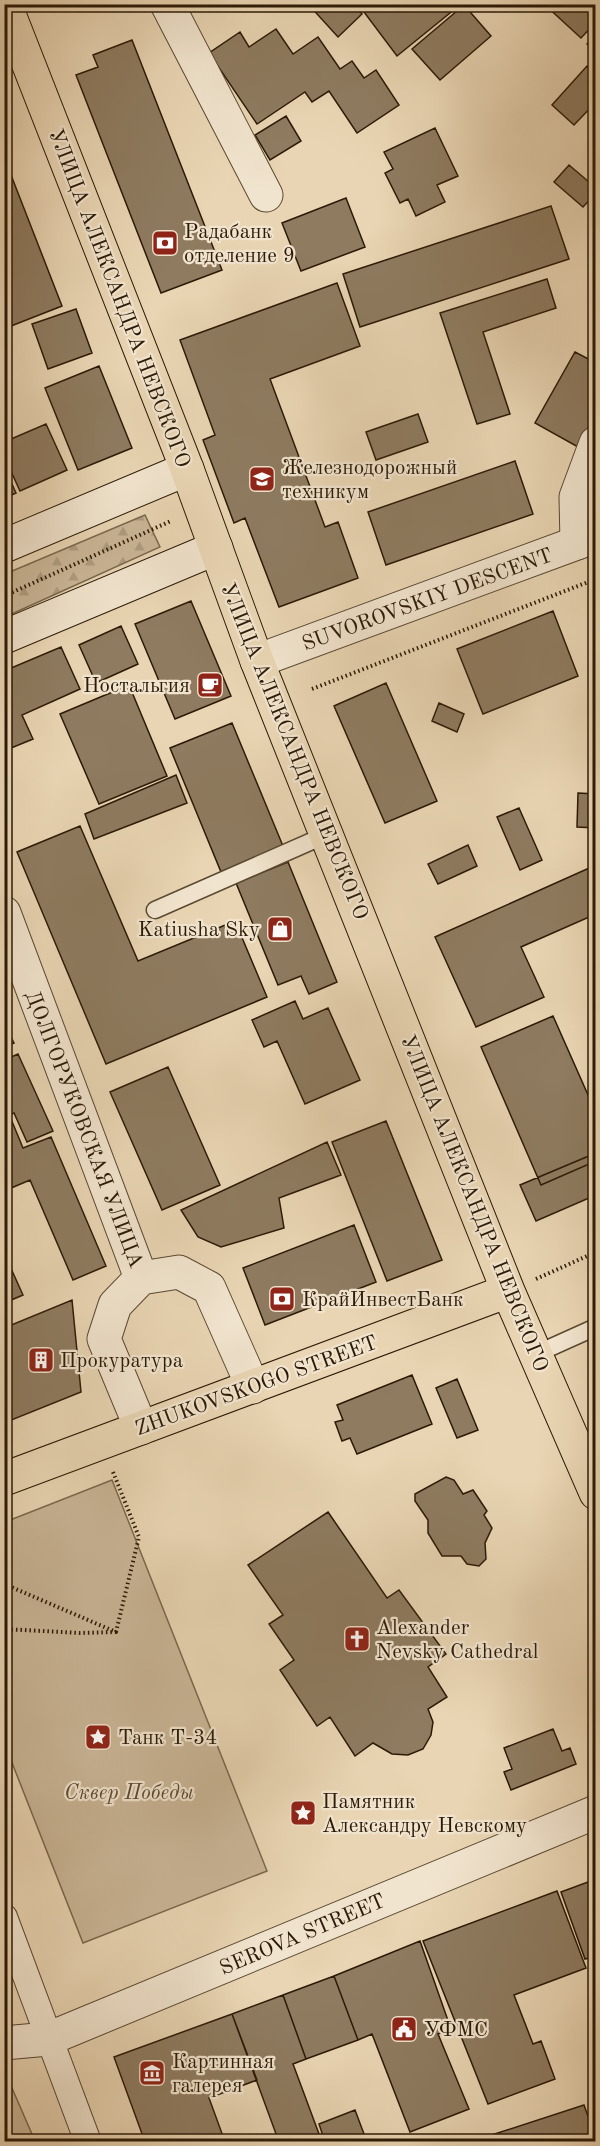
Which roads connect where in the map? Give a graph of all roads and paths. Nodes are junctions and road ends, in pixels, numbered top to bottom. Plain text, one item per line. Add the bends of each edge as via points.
1 (6, 4) edge
2 (167, 4) edge
3 (12, 41) edge
4 (266, 195) dead end
5 (596, 442) edge
6 (187, 469) junction
7 (180, 517) dead end
8 (586, 540) edge
9 (4, 546) edge
10 (216, 548) junction
11 (596, 579) edge
12 (4, 596) edge
13 (4, 637) edge
14 (257, 661) junction
15 (312, 689) dead end
16 (328, 834) junction
17 (155, 910) dead end
18 (4, 913) edge
19 (596, 1252) edge
20 (141, 1278) junction
21 (508, 1291) junction
22 (596, 1327) edge
23 (536, 1354) junction
24 (253, 1386) junction
25 (141, 1428) junction
26 (112, 1470) dead end
27 (4, 1479) edge
28 (596, 1494) edge
29 (4, 1584) edge
30 (4, 1629) edge
31 (116, 1632) junction
32 (596, 1812) edge
33 (4, 1917) edge
34 (48, 2039) junction
35 (4, 2043) edge
36 (88, 2142) edge

1 - 3 main road, УЛИЦА АЛЕКСАНДРА НЕВСКОГО
2 - 4 street
3 - 6 main road, УЛИЦА АЛЕКСАНДРА НЕВСКОГО
5 - 8 street via 576,497
6 - 9 street
6 - 10 main road, УЛИЦА АЛЕКСАНДРА НЕВСКОГО
7 - 12 path
8 - 14 street, SUVOROVSKIY DESCENT
10 - 13 street
10 - 14 main road, УЛИЦА АЛЕКСАНДРА НЕВСКОГО
11 - 15 path
14 - 16 main road, УЛИЦА АЛЕКСАНДРА НЕВСКОГО
16 - 17 lane
16 - 21 main road, УЛИЦА АЛЕКСАНДРА НЕВСКОГО
18 - 20 street, ДОЛГОРУКОВСКАЯ УЛИЦА
19 - 21 path
20 - 24 street via 179,1272 209,1288
20 - 25 street via 115,1305 104,1339
21 - 23 main road, УЛИЦА АЛЕКСАНДРА НЕВСКОГО
21 - 24 main road, ZHUKOVSKOGO STREET
22 - 23 lane
23 - 28 main road, УЛИЦА АЛЕКСАНДРА НЕВСКОГО
24 - 25 main road, ZHUKOVSKOGO STREET
25 - 27 main road, ZHUKOVSKOGO STREET
26 - 31 path via 139,1537
29 - 31 path
30 - 31 path
32 - 34 street, SEROVA STREET
33 - 34 street
34 - 35 street, SEROVA STREET
34 - 36 street

